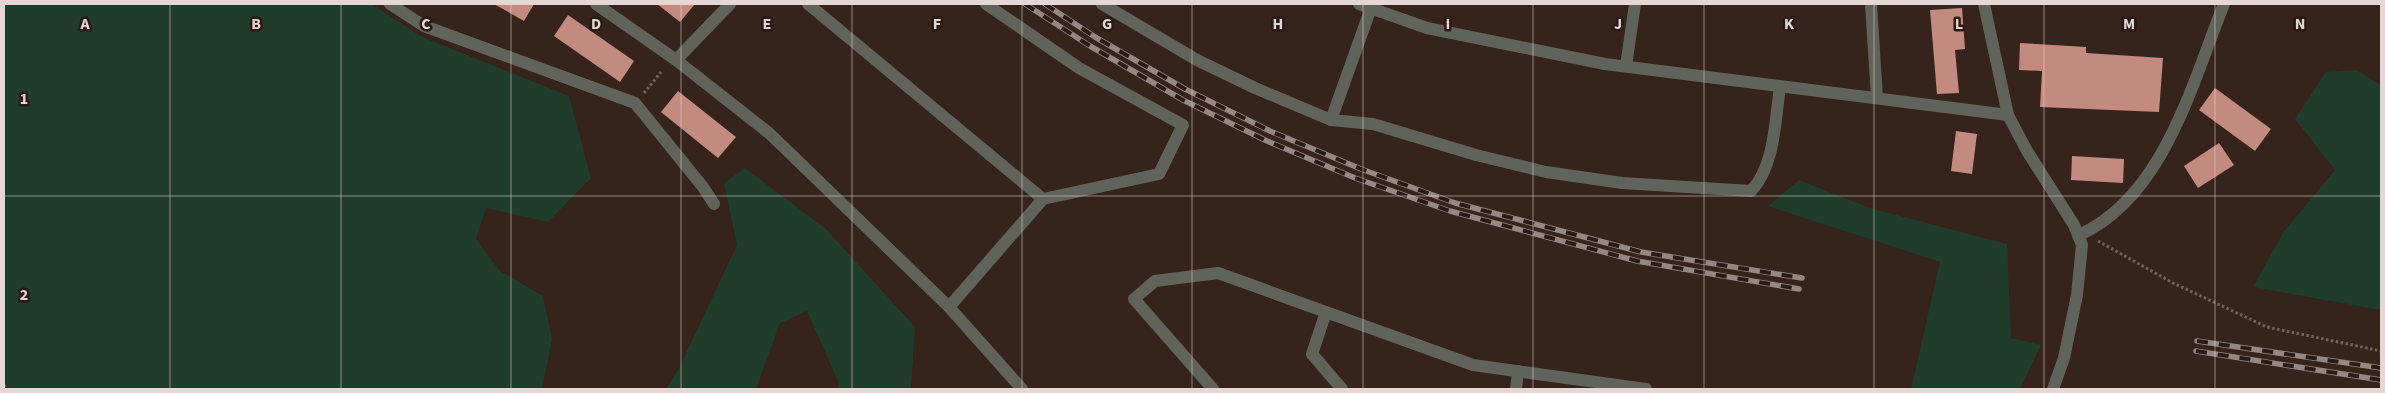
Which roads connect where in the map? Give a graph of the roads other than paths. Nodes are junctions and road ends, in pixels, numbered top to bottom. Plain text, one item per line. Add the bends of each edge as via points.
1 (390, 4) edge
2 (596, 4) edge
3 (730, 4) edge
4 (808, 4) edge
5 (986, 4) edge
6 (1102, 4) edge
7 (1635, 4) edge
8 (1871, 4) edge
9 (1984, 4) edge
10 (2224, 4) edge
11 (1365, 6) edge
12 (676, 60) junction
13 (1626, 66) junction
14 (1780, 87) junction
15 (1877, 98) junction
16 (2008, 115) junction
17 (1331, 120) junction
18 (1043, 199) junction
19 (714, 204) dead end
20 (2082, 234) junction
21 (949, 307) junction
22 (1326, 312) junction
23 (1518, 371) junction
24 (1632, 388) edge
25 (1022, 389) edge
26 (1213, 389) edge
27 (1342, 389) edge
28 (1516, 389) edge
29 (1646, 389) edge
30 (2053, 389) edge

1 - 19 street via 424,26 635,103
2 - 12 street
3 - 12 street
4 - 18 street
5 - 18 street via 1079,68 1183,125 1159,174
6 - 17 street via 1197,60
7 - 13 street
8 - 15 street
9 - 16 street
10 - 20 street via 2184,111 2160,158 2122,203 2094,228
11 - 13 street via 1426,28
11 - 17 street
12 - 21 street via 769,133
13 - 14 street
14 - 15 street
14 - 17 street via 1768,162 1752,191 1622,183 1546,172 1373,124
15 - 16 street
16 - 20 street
18 - 21 street
20 - 30 street via 2077,295 2064,358
21 - 25 street
22 - 23 street via 1473,364
22 - 26 street via 1218,273 1155,281 1134,299
22 - 27 street via 1312,354
23 - 24 street
23 - 28 street
24 - 29 street

